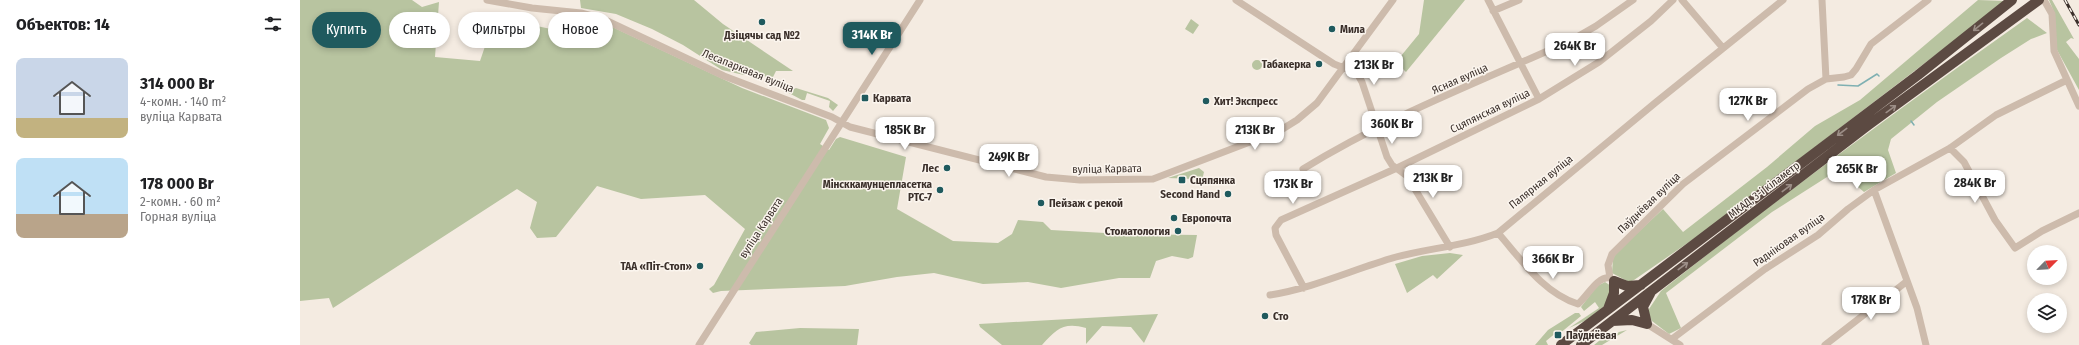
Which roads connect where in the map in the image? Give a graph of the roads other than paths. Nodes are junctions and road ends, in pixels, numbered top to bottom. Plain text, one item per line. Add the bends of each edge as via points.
1 (487, 0) edge
2 (920, 0) edge
3 (1236, 0) edge
4 (1393, 0) edge
5 (1488, 0) edge
6 (1519, 0) edge
7 (1633, 0) edge
8 (1673, 0) edge
9 (1682, 0) edge
10 (1783, 0) edge
11 (1822, 0) edge
12 (1928, 0) edge
13 (2039, 0) edge
14 (2044, 0) edge
15 (2010, 1) edge
16 (1493, 11) junction
17 (1724, 48) junction
18 (1519, 64) junction
19 (1343, 67) junction
20 (1826, 79) junction
21 (2067, 80) junction
22 (1539, 99) junction
23 (2079, 106) edge
24 (841, 122) junction
25 (1378, 128) junction
26 (1950, 148) junction
27 (1397, 168) junction
28 (1303, 169) dead end
29 (1874, 190) junction
30 (2079, 212) edge
31 (1498, 233) junction
32 (1450, 247) junction
33 (1612, 279) junction
34 (1906, 282) junction
35 (1641, 285) junction
36 (1304, 288) junction
37 (1652, 290) junction
38 (1270, 295) dead end
39 (1608, 310) junction
40 (1612, 321) junction
41 (1647, 324) junction
42 (1672, 339) junction
43 (699, 345) edge
44 (1561, 345) edge
45 (1581, 345) edge
46 (1680, 345) edge
47 (1824, 345) edge
48 (1926, 345) edge

1 - 24 street, Лесапаркавая вуліца via 581,13 603,19 724,76
2 - 24 street, вуліца Карвата
3 - 19 street via 1334,64
4 - 19 street, вуліца Карвата
5 - 16 street
6 - 16 street
7 - 18 street, Ясная вуліца via 1570,41
8 - 22 street, Сцяпянская вуліца via 1656,17 1598,62
9 - 17 street
10 - 17 street, Палярная вуліца
11 - 20 street
12 - 20 street, Паўднёвая вуліца via 1871,44 1851,74
37 -> 13 highway, МКАД, 3-і кіламетр via 1867,126
14 - 21 street via 2052,14 2054,51
15 -> 35 highway, МКАД, 3-і кіламетр via 1918,75
16 - 18 street
17 - 31 street, Палярная вуліца
18 - 22 street
18 - 25 street, Ясная вуліца
19 - 24 street, вуліца Карвата via 1317,102 1289,126 1153,179 1080,180 1046,177 864,131
19 - 25 street via 1360,76
20 - 33 street, Паўднёвая вуліца via 1808,89 1671,194 1652,217 1612,254 1608,266
21 - 23 street
21 - 26 street, Радніковая вуліца via 1996,115
22 - 27 street, Сцяпянская вуліца
24 - 43 street, вуліца Карвата
25 - 27 street via 1387,157
25 - 28 street, Ясная вуліца via 1339,147
26 - 29 street, Радніковая вуліца
26 - 30 street via 1964,162 1995,220 2015,248
27 - 32 street via 1407,176
27 - 36 street, Сцяпянская вуліца via 1276,224 1276,235
29 - 34 street
29 - 42 street, Радніковая вуліца via 1818,235 1765,269
31 - 32 street, Палярная вуліца
31 - 33 street via 1544,285 1566,300 1578,304 1600,280
32 - 36 street, Палярная вуліца via 1392,258
33 - 35 highway via 1627,286
33 - 39 highway via 1614,293
34 - 47 street
34 - 48 street via 1917,308
35 - 39 highway, МКАД, 3-і кіламетр
36 - 38 street, Палярная вуліца
37 - 40 highway, МКАД, 3-і кіламетр
37 - 41 highway via 1643,307
39 - 44 highway, МКАД, 3-і кіламетр
40 - 41 highway via 1632,320
40 - 45 highway, МКАД, 3-і кіламетр
41 - 42 street
42 - 46 street

